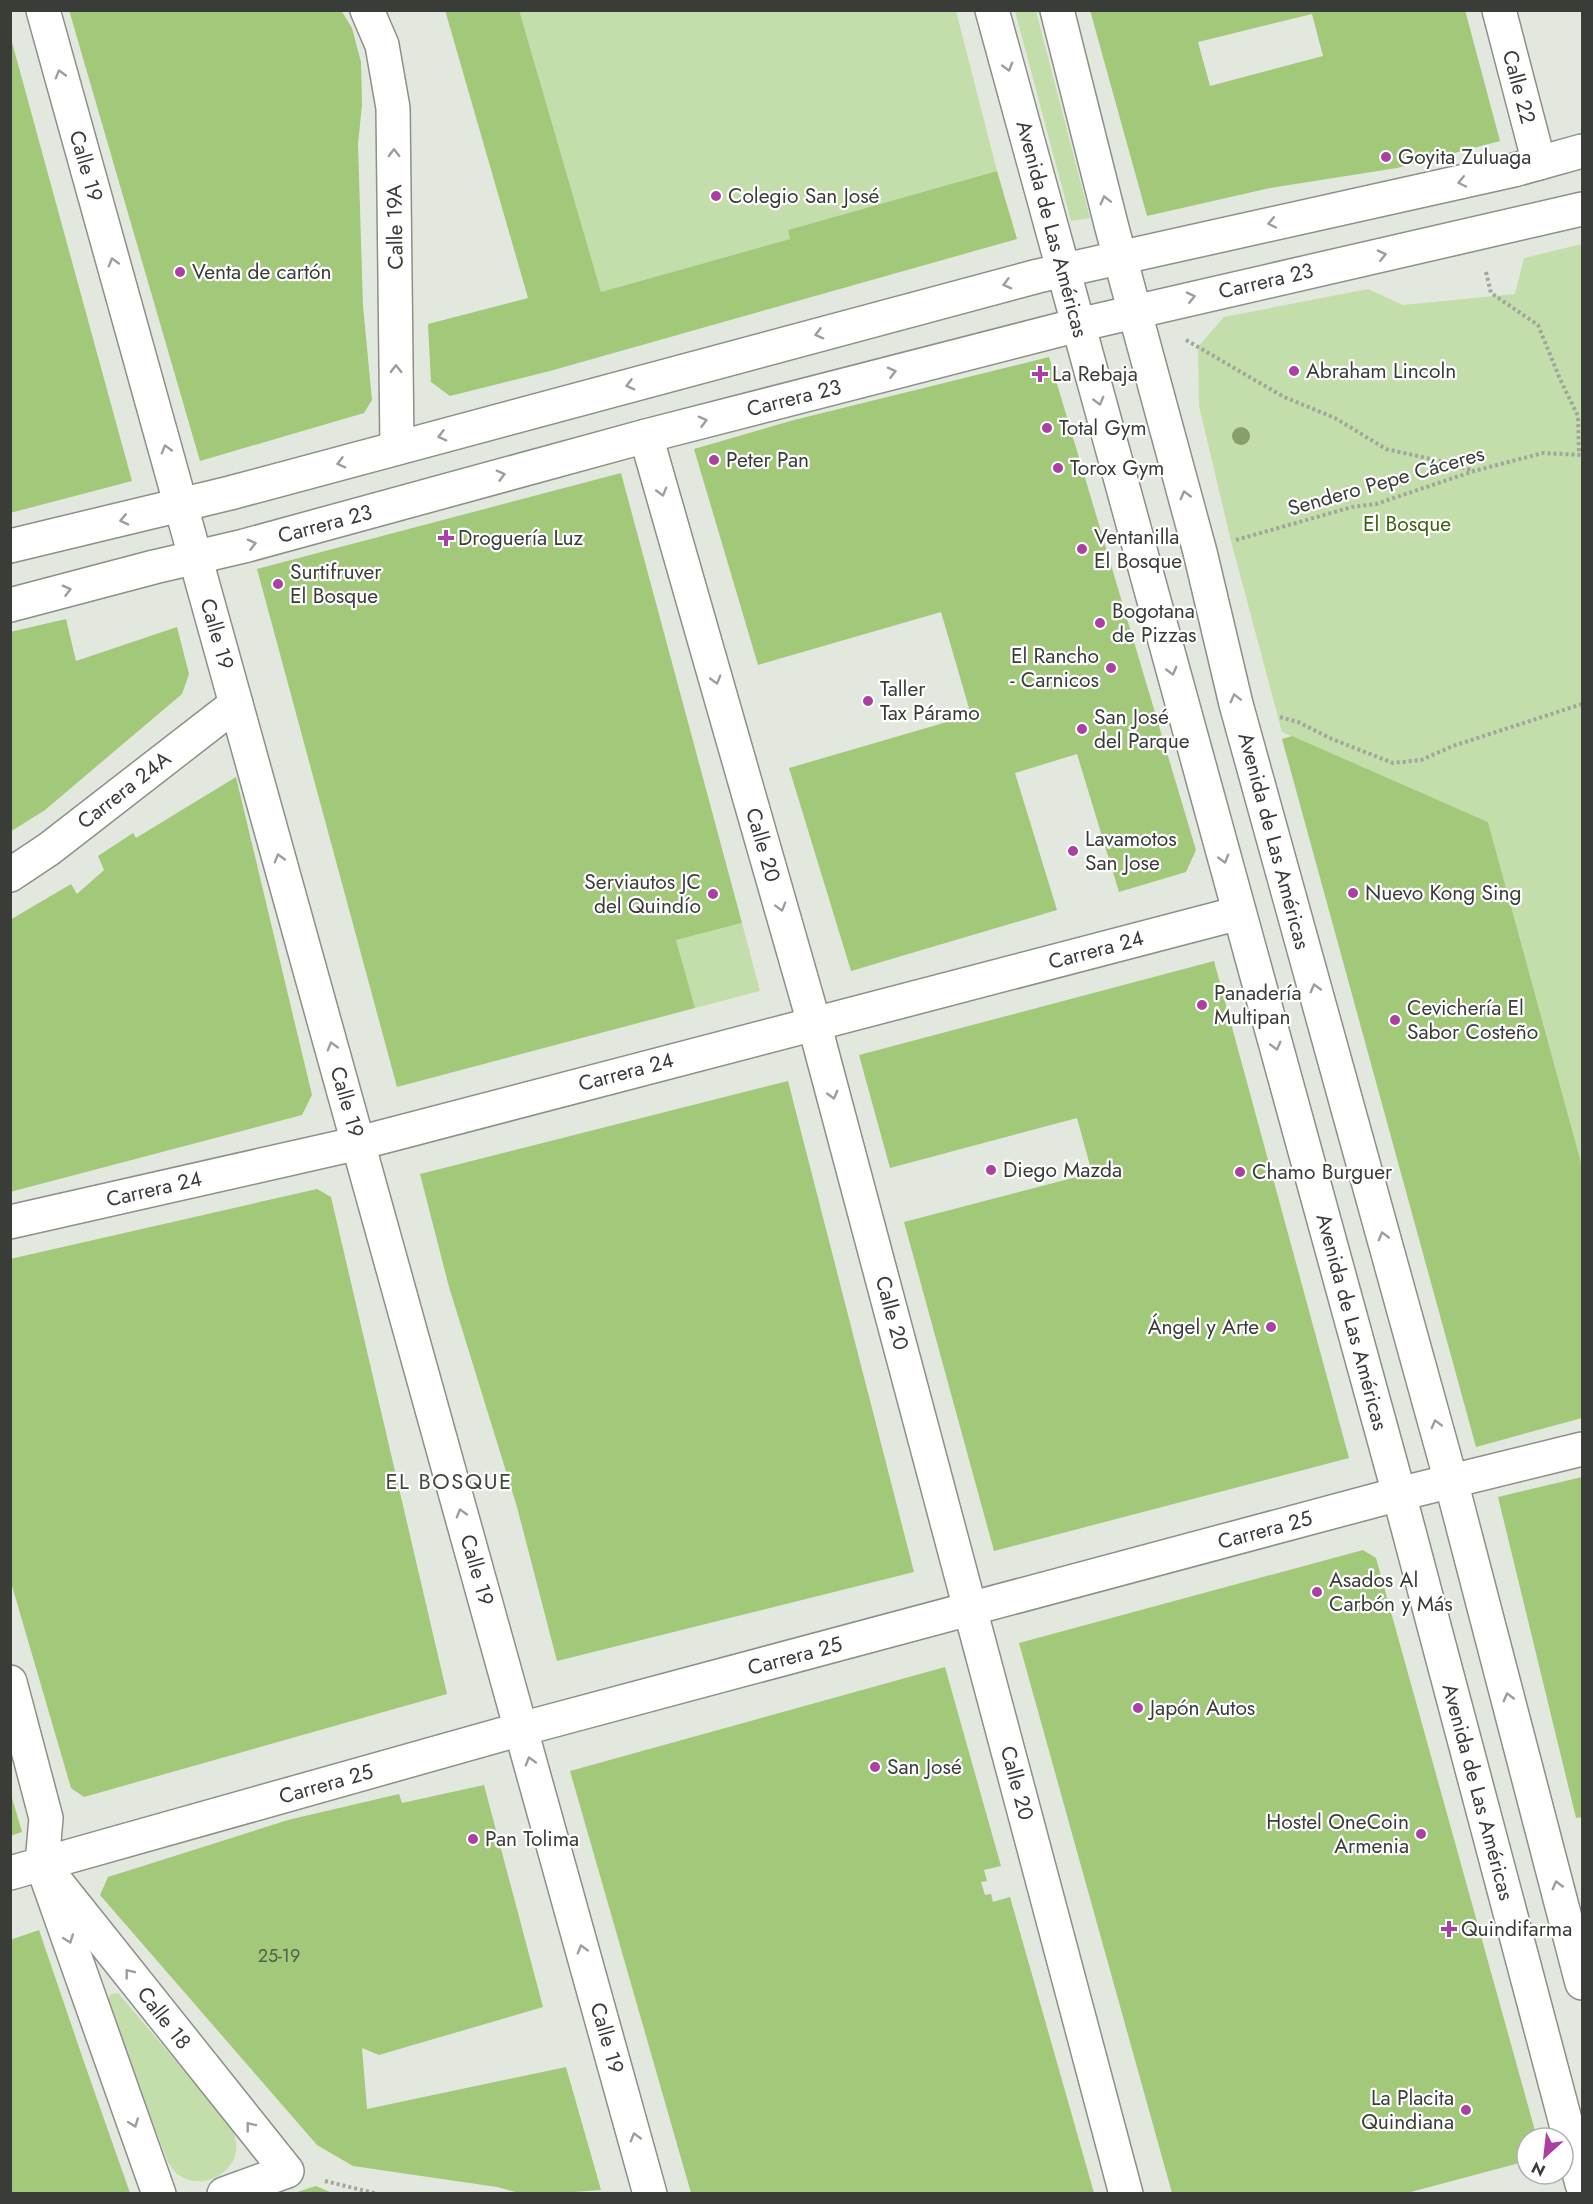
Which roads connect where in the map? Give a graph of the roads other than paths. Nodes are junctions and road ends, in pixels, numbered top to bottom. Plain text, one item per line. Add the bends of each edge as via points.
1 (43, 10) edge
2 (368, 10) edge
3 (992, 10) edge
4 (1057, 10) edge
5 (1499, 10) edge
6 (1582, 151) edge
7 (1539, 163) junction
8 (1582, 209) edge
9 (1120, 256) junction
10 (1064, 270) junction
11 (1134, 311) junction
12 (1078, 325) junction
13 (646, 436) junction
14 (397, 448) junction
15 (181, 506) junction
16 (10, 546) edge
17 (195, 557) junction
18 (10, 605) edge
19 (236, 704) junction
20 (10, 875) edge
21 (1239, 913) junction
22 (814, 1023) junction
23 (359, 1143) junction
24 (10, 1222) edge
25 (1582, 1449) edge
26 (1451, 1481) junction
27 (1399, 1494) junction
28 (971, 1609) junction
29 (10, 1682) edge
30 (521, 1729) junction
31 (42, 1864) junction
32 (10, 1874) edge
33 (1582, 1983) edge
34 (1582, 2184) edge
35 (1582, 2191) edge
36 (159, 2193) edge
37 (224, 2193) edge
38 (650, 2193) edge
39 (1126, 2193) edge
40 (1573, 2193) edge

15 -> 1 street, Calle 19
14 -> 2 street, Calle 19A via 393,108 382,45
3 -> 10 street, Avenida de Las Américas
9 -> 4 street, Avenida de Las Américas
5 - 7 street, Calle 22
6 - 7 street
7 -> 9 street
11 -> 8 street, Carrera 23
9 - 10 street
9 - 11 street, Avenida de Las Américas
10 - 12 street, Avenida de Las Américas
10 -> 14 street
11 - 12 street, Carrera 23
26 -> 11 street, Avenida de Las Américas via 1236,704 1200,552
13 -> 12 street, Carrera 23
12 -> 21 street, Avenida de Las Américas
17 -> 13 street, Carrera 23
13 -> 22 street, Calle 20
14 -> 15 street
15 -> 16 street
15 - 17 street, Calle 19
18 -> 17 street, Carrera 23
17 - 19 street, Calle 19
19 - 20 street, Carrera 24A via 50,849
23 -> 19 street, Calle 19
21 - 22 street, Carrera 24
21 -> 27 street, Avenida de Las Américas
22 - 23 street, Carrera 24
22 -> 28 street, Calle 20
23 - 24 street, Carrera 24
30 -> 23 street, Calle 19
25 - 26 street, Carrera 25
26 - 27 street, Carrera 25
33 -> 26 street, Avenida de Las Américas
27 - 28 street, Carrera 25
27 - 34 street, Avenida de Las Américas
28 - 30 street, Carrera 25
28 - 39 street, Calle 20
29 - 31 street via 46,1818
30 - 31 street, Carrera 25
38 -> 30 street, Calle 19
31 - 32 street, Carrera 25
31 -> 36 street
37 -> 31 street, Calle 18 via 287,2171
35 - 40 street

